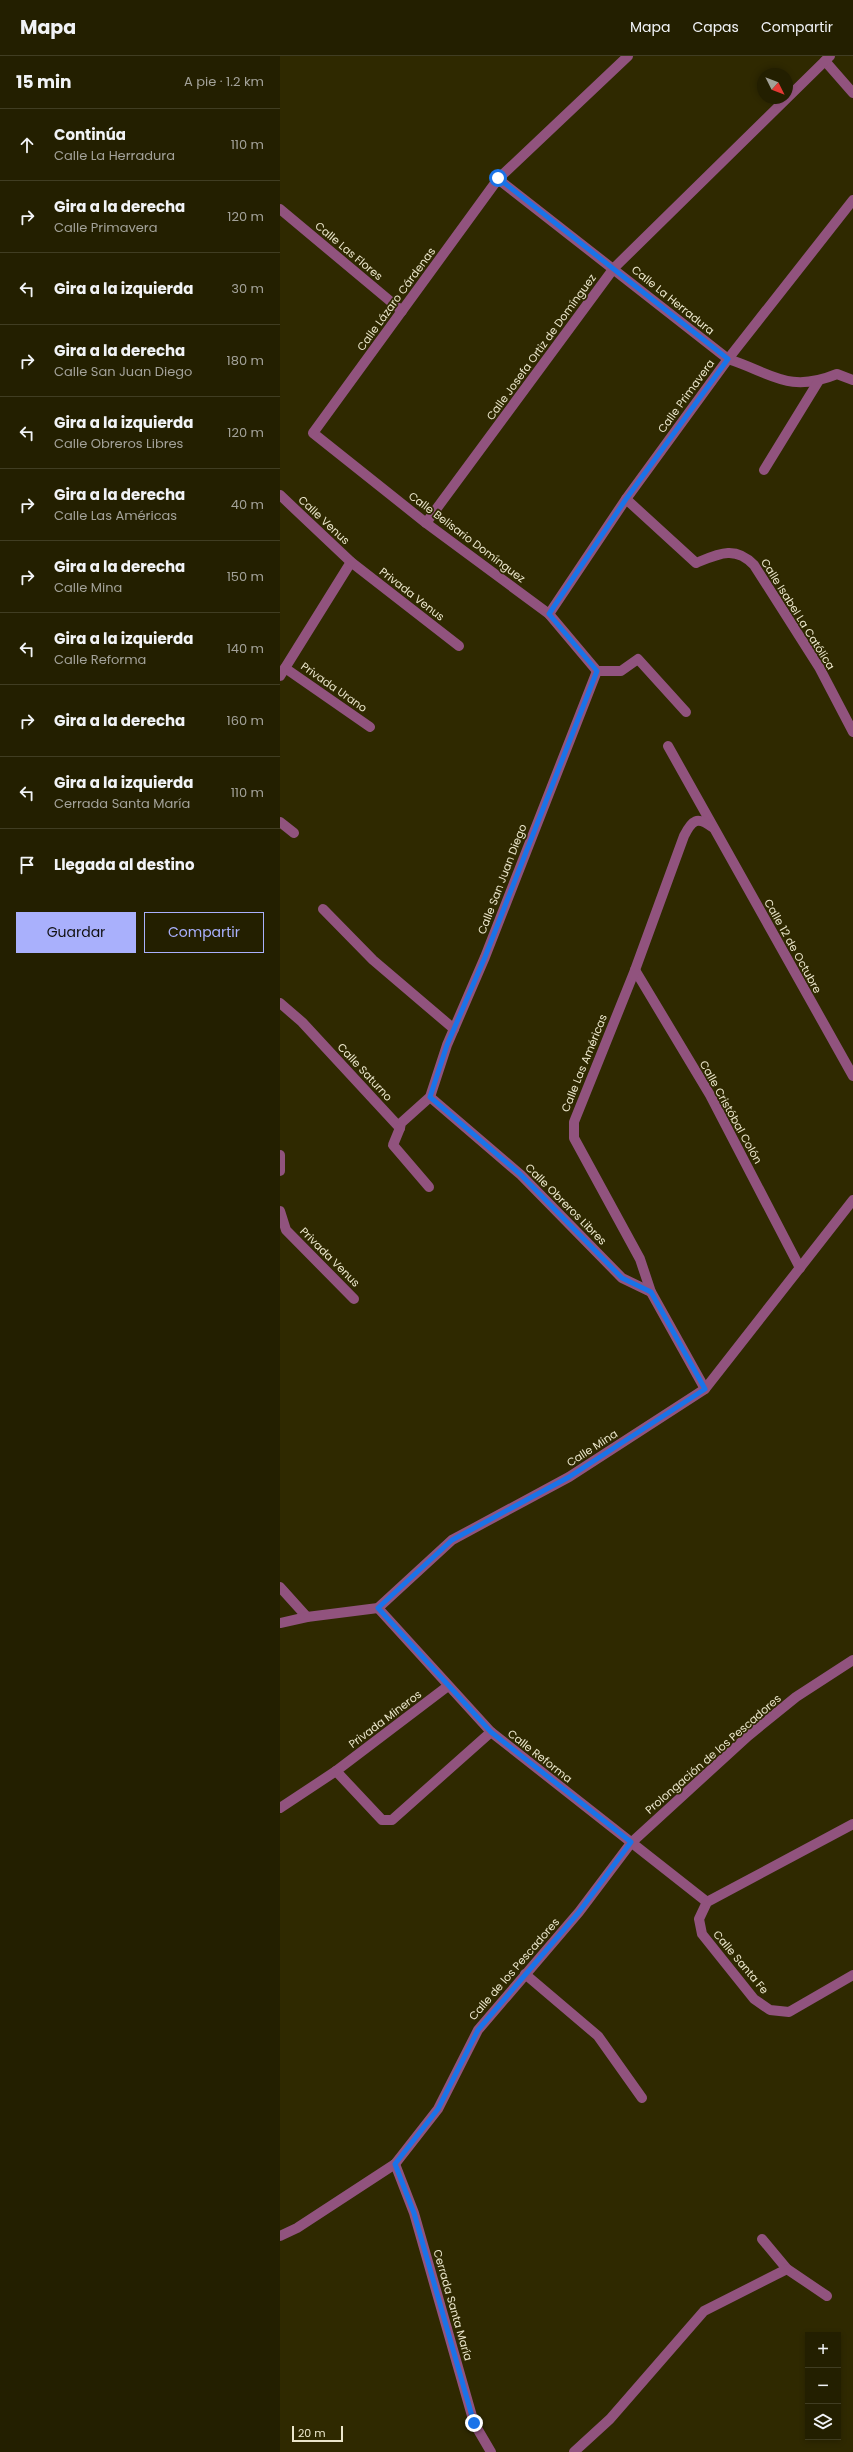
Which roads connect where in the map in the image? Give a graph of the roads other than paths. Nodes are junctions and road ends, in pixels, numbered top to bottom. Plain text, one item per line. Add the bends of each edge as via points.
1 (628, 56) edge
2 (828, 59) edge
3 (853, 93) edge
4 (498, 178) junction
5 (853, 200) edge
6 (280, 209) edge
7 (614, 268) junction
8 (402, 311) junction
9 (728, 359) junction
10 (853, 380) edge
11 (818, 382) junction
12 (313, 434) joint
13 (764, 470) dead end
14 (280, 495) edge
15 (626, 499) junction
16 (426, 523) junction
17 (351, 562) junction
18 (549, 614) junction
19 (459, 646) dead end
20 (597, 671) junction
21 (283, 672) edge
22 (686, 712) dead end
23 (370, 727) dead end
24 (853, 732) edge
25 (668, 746) dead end
26 (280, 822) edge
27 (712, 827) junction
28 (294, 833) dead end
29 (323, 909) dead end
30 (635, 970) junction
31 (280, 1003) edge
32 (454, 1029) junction
33 (853, 1076) edge
34 (430, 1097) junction
35 (400, 1128) junction
36 (280, 1155) edge
37 (280, 1171) edge
38 (429, 1187) dead end
39 (853, 1200) edge
40 (280, 1211) edge
41 (800, 1268) junction
42 (651, 1292) junction
43 (354, 1299) dead end
44 (705, 1389) junction
45 (280, 1587) edge
46 (378, 1608) junction
47 (306, 1617) junction
48 (280, 1623) edge
49 (853, 1660) edge
50 (448, 1686) junction
51 (491, 1732) junction
52 (336, 1771) junction
53 (280, 1808) edge
54 (853, 1824) edge
55 (631, 1842) junction
56 (707, 1902) junction
57 (525, 1974) junction
58 (853, 1975) edge
59 (642, 2098) dead end
60 (395, 2164) junction
61 (280, 2236) edge
62 (762, 2239) dead end
63 (787, 2269) junction
64 (827, 2296) dead end
65 (491, 2452) edge
66 (574, 2452) edge

1 - 4 street, Calle Lázaro Cárdenas
2 - 3 street
2 - 7 street, Calle Josefa Ortiz de Domínguez
4 - 7 street, Calle La Herradura
4 - 8 street, Calle Lázaro Cárdenas
5 - 9 street, Calle Primavera
6 - 8 street, Calle Las Flores
7 - 9 street, Calle La Herradura
7 - 16 street, Calle Josefa Ortiz de Domínguez
8 - 12 street, Calle Lázaro Cárdenas
9 - 11 street, Calle La Herradura via 768,376 794,383
9 - 15 street, Calle Primavera
10 - 11 street, Calle La Herradura via 837,374
11 - 13 street
12 - 16 street, Calle Belisario Domínguez
14 - 17 street, Calle Venus
15 - 18 street, Calle Primavera
15 - 24 street, Calle Isabel La Católica via 696,563 724,552 746,557 750,561 819,666
16 - 18 street, Calle Belisario Domínguez
17 - 19 street, Privada Venus
17 - 21 street
18 - 20 street, Calle Belisario Domínguez
20 - 22 street via 621,671 638,659
20 - 32 street, Calle San Juan Diego via 485,957
21 - 23 street, Privada Urano
25 - 27 street, Calle 12 de Octubre
26 - 28 street
27 - 30 street, Calle Las Américas via 702,820 697,820 688,828
27 - 33 street, Calle 12 de Octubre
29 - 32 street via 373,960
30 - 41 street, Calle Cristóbal Colón via 710,1095
30 - 42 street, Calle Las Américas via 574,1122 574,1138 640,1259
31 - 35 street, Calle Saturno via 302,1022
32 - 34 street, Calle San Juan Diego
34 - 35 street via 401,1123
34 - 42 street, Calle Obreros Libres via 520,1174 622,1278
35 - 38 street via 393,1145
36 - 37 street
39 - 41 street, Calle Mina
40 - 43 street, Privada Venus via 286,1230
41 - 44 street, Calle Mina
42 - 44 street, Calle Las Américas
44 - 46 street, Calle Mina via 569,1477 452,1540
45 - 47 street
46 - 47 street
46 - 50 street, Calle Reforma
47 - 48 street
49 - 55 street, Prolongación de los Pescadores via 796,1697 748,1736
50 - 51 street, Calle Reforma
50 - 52 street, Privada Mineros
51 - 52 street via 392,1820 382,1820
51 - 55 street, Calle Reforma
52 - 53 street, Privada Mineros
54 - 56 street
55 - 56 street, Calle Reforma
55 - 57 street, Calle de los Pescadores via 579,1912
56 - 58 street, Calle Santa Fe via 699,1919 702,1934 754,1998 770,2010 789,2012
57 - 59 street via 598,2036
57 - 60 street, Calle de los Pescadores via 478,2030 438,2109
60 - 61 street, Calle de los Pescadores via 297,2228
60 - 65 street, Cerrada Santa María via 414,2213 474,2423
62 - 63 street
63 - 64 street
63 - 66 street via 704,2311 610,2419

